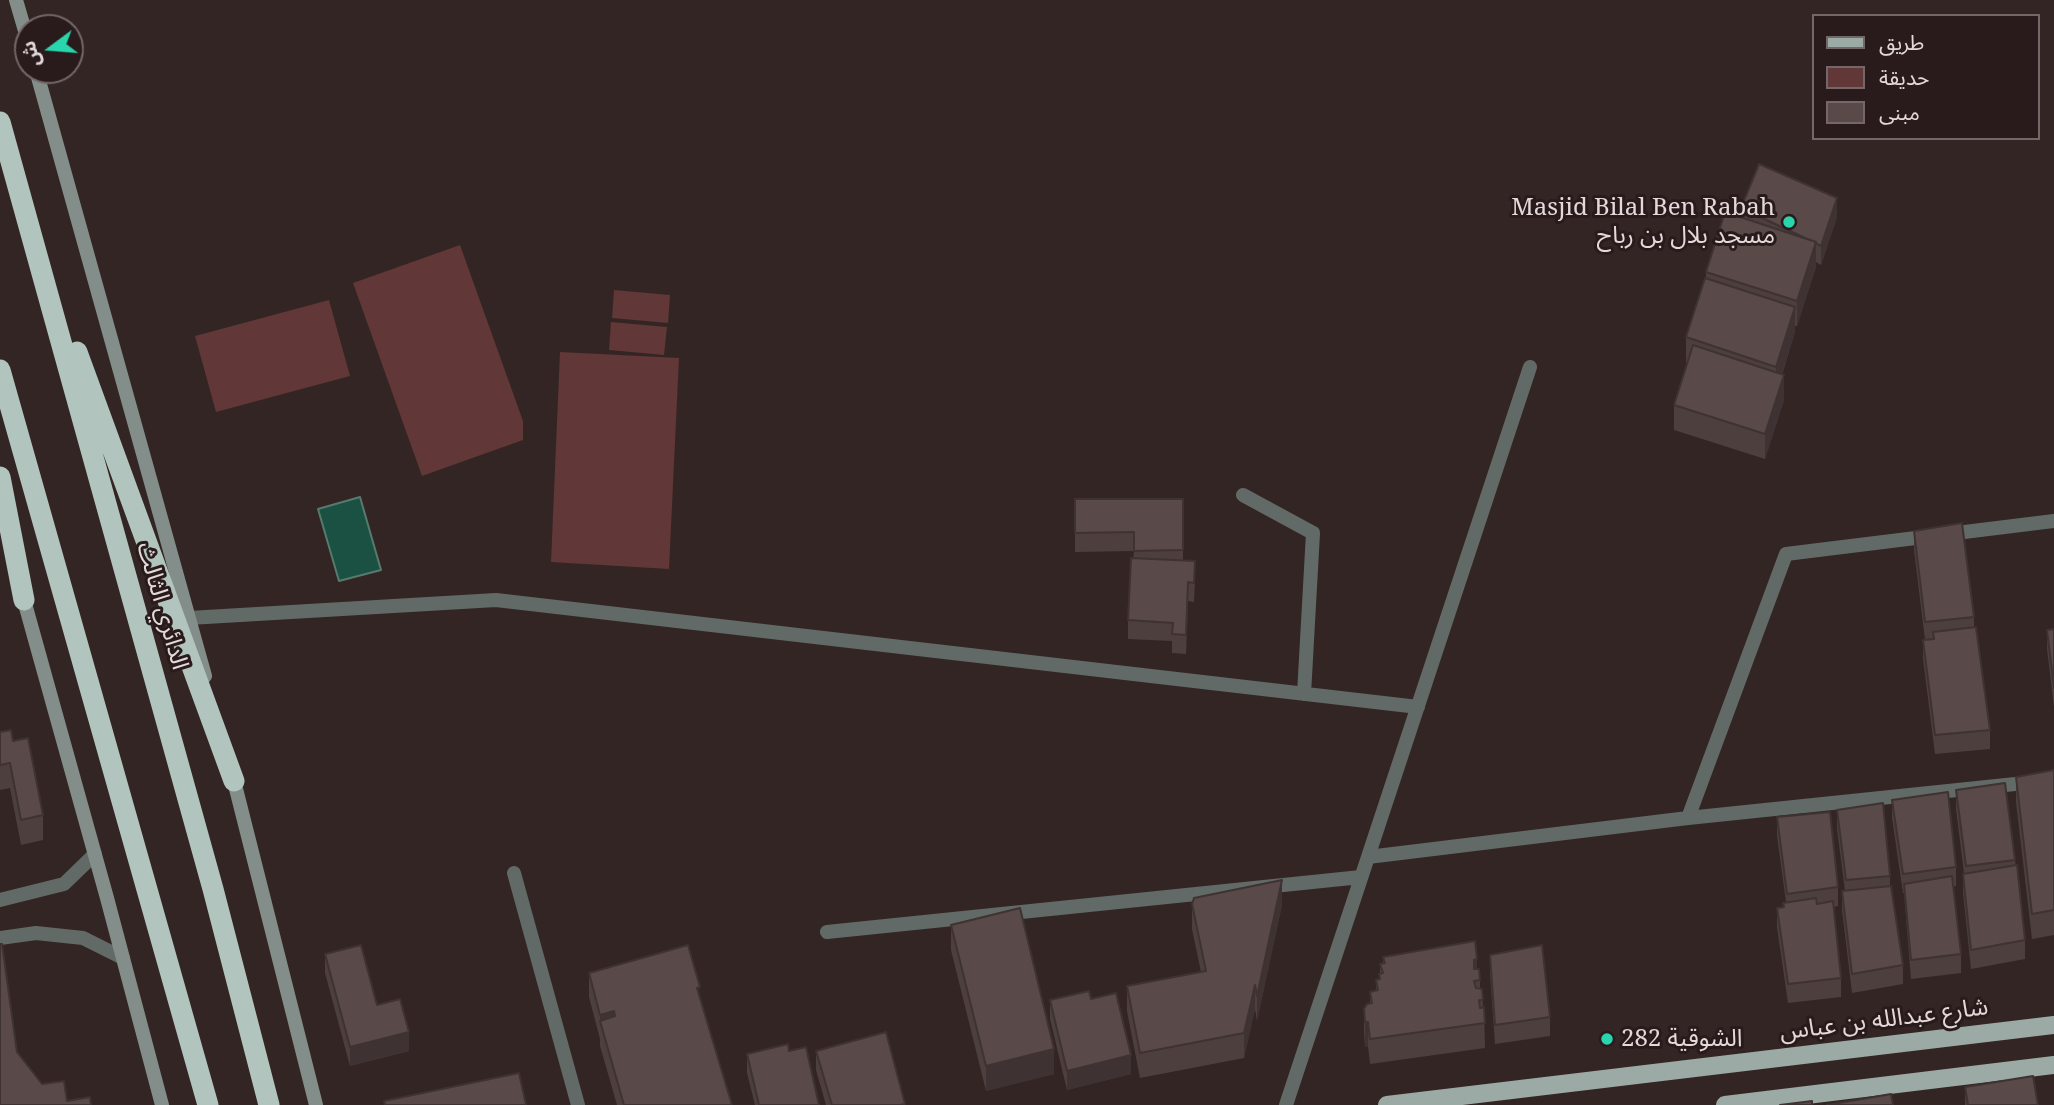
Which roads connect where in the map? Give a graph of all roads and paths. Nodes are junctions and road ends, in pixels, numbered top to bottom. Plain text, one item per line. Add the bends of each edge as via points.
1 (40, 84) edge
2 (0, 122) edge
3 (24, 208) junction
4 (1530, 367) dead end
5 (0, 370) edge
6 (0, 477) edge
7 (1243, 495) dead end
8 (0, 520) edge
9 (2054, 521) edge
10 (24, 600) junction
11 (189, 618) junction
12 (1304, 694) junction
13 (1418, 707) junction
14 (2054, 780) edge
15 (234, 781) junction
16 (1688, 818) junction
17 (95, 854) junction
18 (1368, 857) junction
19 (514, 873) dead end
20 (1360, 877) junction
21 (0, 900) edge
22 (827, 932) dead end
23 (0, 938) edge
24 (123, 958) junction
25 (2054, 1025) edge
26 (2054, 1065) edge
27 (162, 1105) edge
28 (208, 1105) edge
29 (269, 1105) edge
30 (316, 1105) edge
31 (578, 1105) edge
32 (1286, 1105) edge
33 (1387, 1105) edge
34 (1725, 1105) edge

1 - 11 main road
2 - 3 highway, الدائري الثالث
3 - 15 highway
3 - 29 highway, الدائري الثالث
4 - 13 street
5 - 28 highway
6 - 10 highway
7 - 12 street via 1313,533
8 - 10 main road
9 - 16 street via 1786,554
10 - 17 main road
11 - 12 street via 496,600
11 - 15 main road
12 - 13 street
13 - 18 street
14 - 16 street
15 - 30 main road
16 - 18 street
17 - 21 street via 64,884
17 - 24 main road
18 - 20 street
19 - 31 street
20 - 22 street
20 - 32 street
23 - 24 street via 36,933 83,938
24 - 27 main road
25 - 33 main road, شارع عبدالله بن عباس
26 - 34 main road

